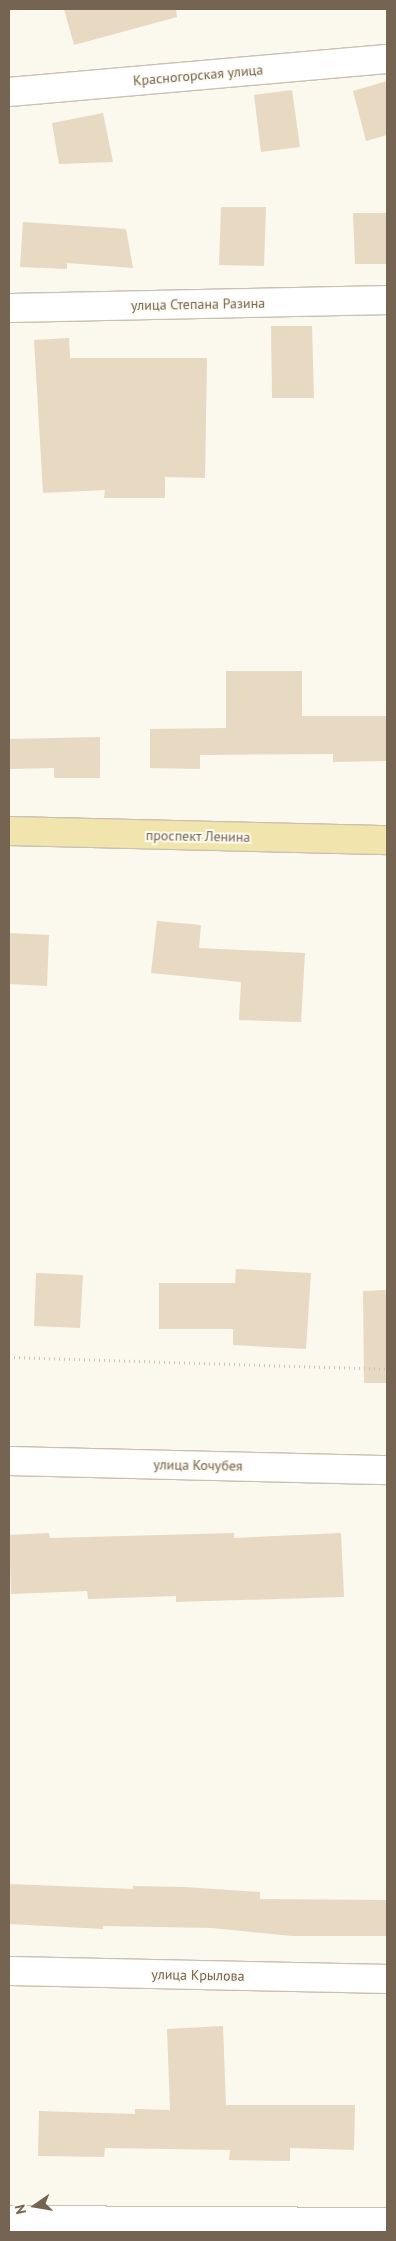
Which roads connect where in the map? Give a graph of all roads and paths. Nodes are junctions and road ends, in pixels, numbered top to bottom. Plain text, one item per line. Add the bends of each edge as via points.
1 (387, 59) edge
2 (9, 92) edge
3 (387, 300) edge
4 (9, 308) edge
5 (9, 831) edge
6 (387, 840) edge
7 (9, 1357) edge
8 (387, 1369) edge
9 (9, 1461) edge
10 (387, 1470) edge
11 (9, 1971) edge
12 (387, 1979) edge
13 (9, 2220) edge
14 (387, 2222) edge

1 - 2 street, Красногорская улица
3 - 4 street, улица Степана Разина
5 - 6 main road, проспект Ленина
7 - 8 path
9 - 10 street, улица Кочубея
11 - 12 street, улица Крылова
13 - 14 street

